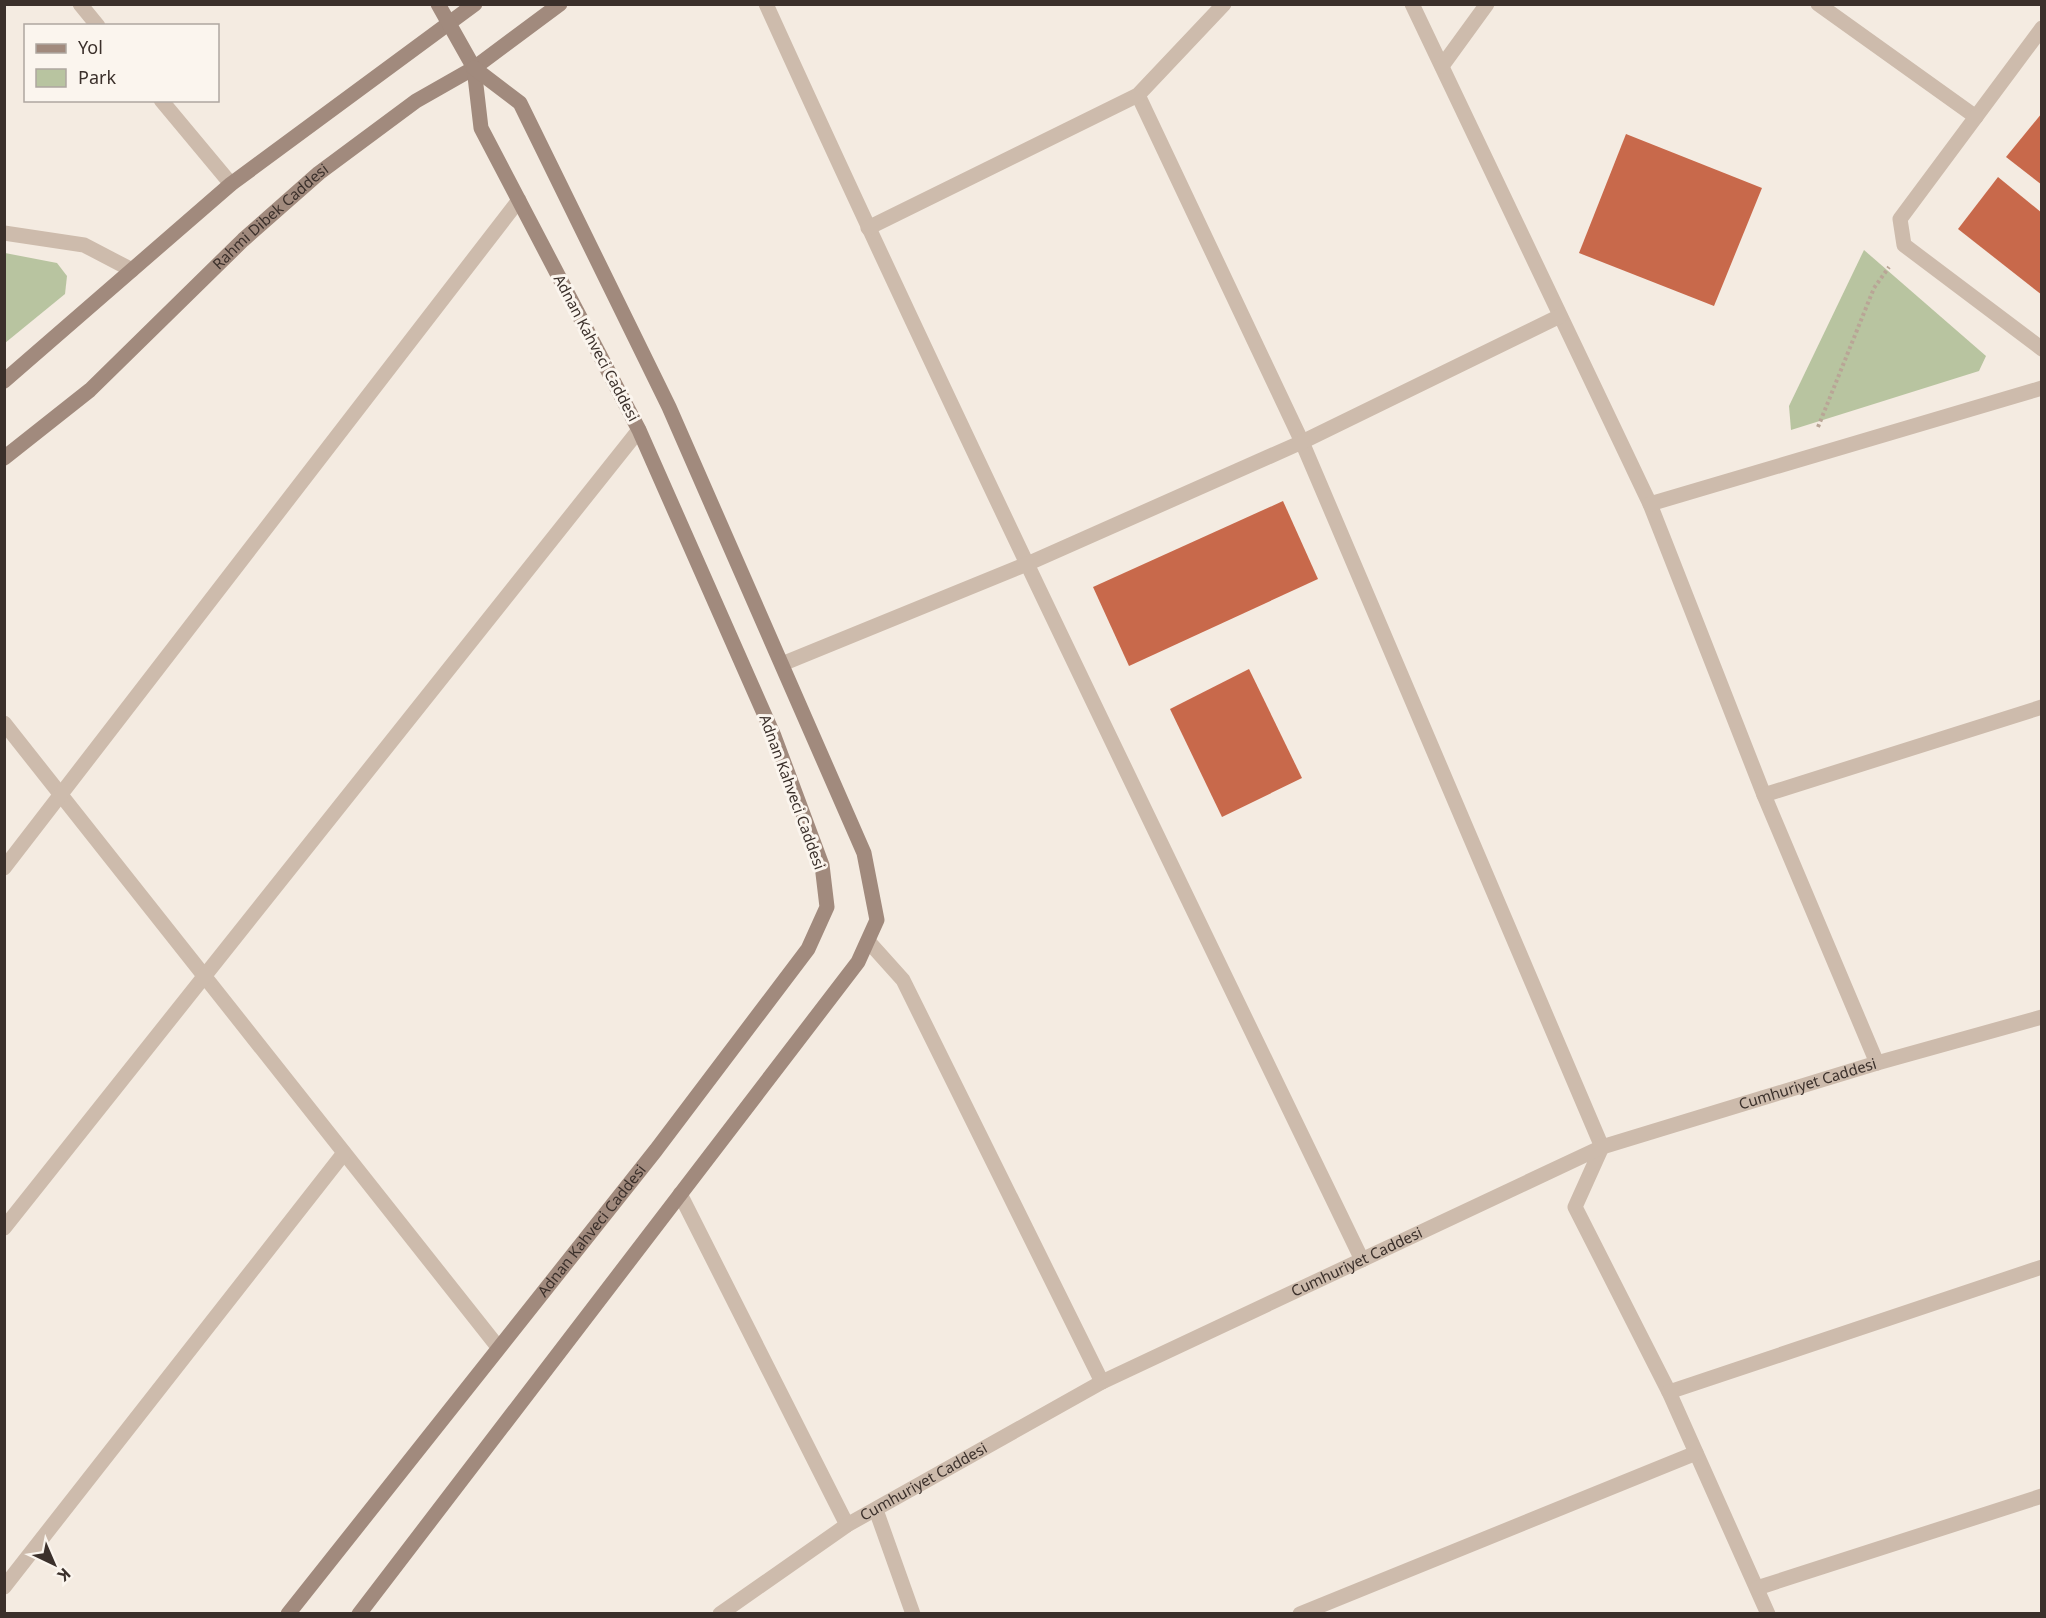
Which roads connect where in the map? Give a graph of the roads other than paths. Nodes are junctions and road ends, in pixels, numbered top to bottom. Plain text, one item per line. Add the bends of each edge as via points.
1 (80, 4) edge
2 (438, 4) edge
3 (475, 4) edge
4 (560, 4) edge
5 (766, 4) edge
6 (1224, 4) edge
7 (1412, 4) edge
8 (1487, 4) edge
9 (1818, 4) edge
10 (450, 22) junction
11 (96, 24) edge
12 (2042, 28) edge
13 (1442, 66) junction
14 (474, 68) junction
15 (1138, 95) junction
16 (163, 102) edge
17 (1976, 117) junction
18 (231, 184) junction
19 (519, 200) junction
20 (868, 228) junction
21 (4, 233) edge
22 (132, 270) junction
23 (1560, 316) junction
24 (2042, 349) edge
25 (4, 381) edge
26 (2042, 388) edge
27 (639, 430) junction
28 (1302, 442) junction
29 (4, 458) edge
30 (1650, 504) junction
31 (1027, 564) junction
32 (782, 664) junction
33 (2042, 707) edge
34 (4, 723) edge
35 (61, 795) junction
36 (1764, 795) junction
37 (4, 868) edge
38 (867, 941) junction
39 (205, 977) junction
40 (2042, 1017) edge
41 (1877, 1063) junction
42 (1602, 1147) junction
43 (344, 1153) junction
44 (681, 1194) junction
45 (4, 1228) edge
46 (1362, 1260) junction
47 (2042, 1268) edge
48 (498, 1347) junction
49 (1102, 1382) junction
50 (1669, 1392) junction
51 (1696, 1453) junction
52 (2042, 1496) edge
53 (876, 1510) junction
54 (848, 1525) junction
55 (4, 1587) edge
56 (1757, 1588) junction
57 (288, 1614) edge
58 (359, 1614) edge
59 (720, 1614) edge
60 (913, 1614) edge
61 (1300, 1614) edge
62 (1768, 1614) edge

1 - 11 street
2 - 10 main road, Adnan Kahveci Caddesi
3 - 10 main road
4 - 14 main road, Rahmi Dibek Caddesi
5 - 20 street
6 - 15 street
7 - 13 street
8 - 13 street
9 - 17 street
10 - 14 main road, Adnan Kahveci Caddesi
10 - 18 main road
12 - 17 street
13 - 23 street
14 - 19 main road, Adnan Kahveci Caddesi via 481,128
14 - 29 main road, Rahmi Dibek Caddesi via 416,101 319,173 243,240 90,390
14 - 32 main road via 520,103 669,406
15 - 20 street
15 - 28 street
16 - 18 street
17 - 24 street via 1900,219 1904,245
18 - 22 main road
19 - 27 main road, Adnan Kahveci Caddesi
19 - 35 street
20 - 31 street
21 - 22 street via 84,245
22 - 25 main road
23 - 28 street
23 - 30 street
26 - 30 street
27 - 39 street
27 - 48 main road, Adnan Kahveci Caddesi via 774,736 822,865 827,907 808,949 656,1150
28 - 31 street
28 - 42 street
30 - 36 street
31 - 32 street
31 - 46 street
32 - 38 main road via 864,853 877,920
33 - 36 street
34 - 35 street
35 - 37 street
35 - 39 street
36 - 41 street
38 - 44 main road via 858,962
38 - 49 street via 903,980
39 - 43 street
39 - 45 street
40 - 41 street, Cumhuriyet Caddesi
41 - 42 street, Cumhuriyet Caddesi
42 - 46 street, Cumhuriyet Caddesi
42 - 50 street via 1575,1207
43 - 48 street
43 - 55 street
44 - 54 street
44 - 58 main road
46 - 49 street, Cumhuriyet Caddesi
47 - 50 street
48 - 57 main road, Adnan Kahveci Caddesi
49 - 53 street, Cumhuriyet Caddesi
50 - 51 street
51 - 56 street
51 - 61 street
52 - 56 street
53 - 54 street, Cumhuriyet Caddesi
53 - 60 street
54 - 59 street, Cumhuriyet Caddesi
56 - 62 street

